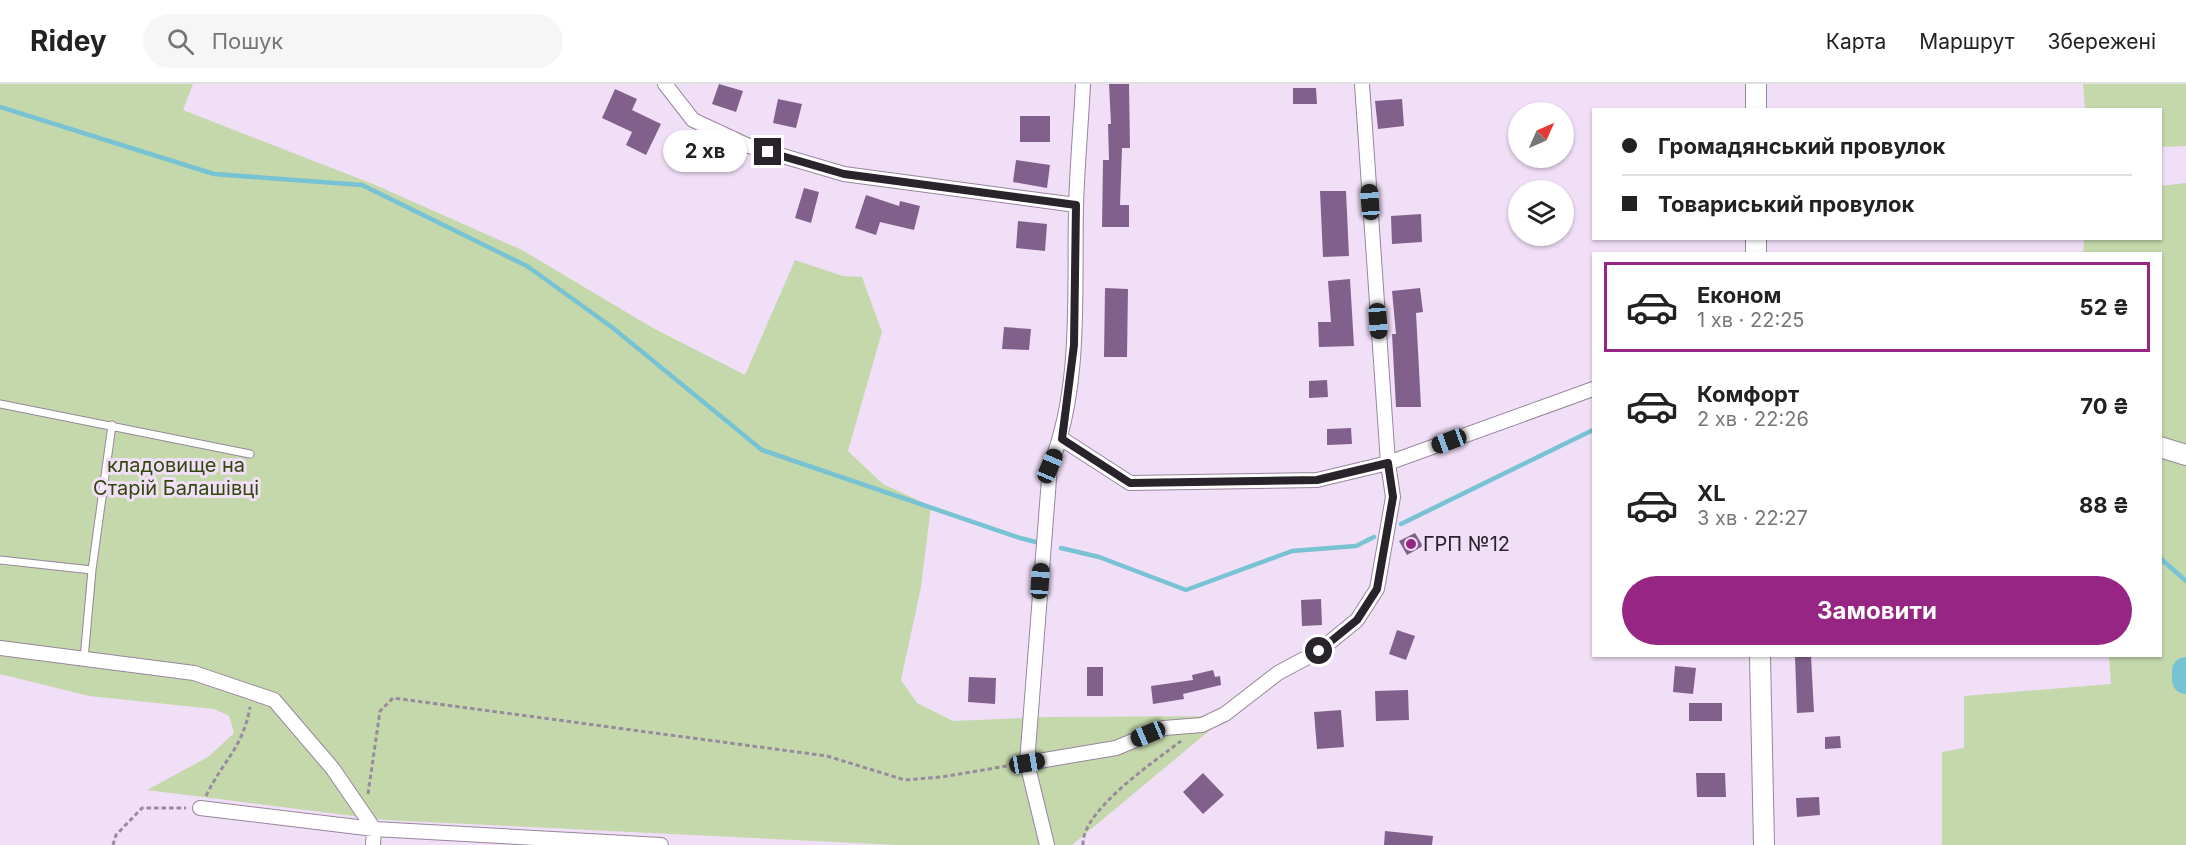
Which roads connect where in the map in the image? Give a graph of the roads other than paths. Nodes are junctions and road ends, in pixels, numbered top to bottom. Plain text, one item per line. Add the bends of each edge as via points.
1 (665, 84) edge
2 (1083, 84) edge
3 (1362, 84) edge
4 (1756, 84) edge
5 (1756, 108) edge
6 (1076, 205) junction
7 (1592, 389) edge
8 (0, 404) edge
9 (112, 425) junction
10 (1062, 439) junction
11 (2162, 448) edge
12 (250, 454) dead end
13 (2186, 455) edge
14 (1388, 463) junction
15 (0, 560) edge
16 (93, 570) junction
17 (0, 648) edge
18 (1760, 657) edge
19 (84, 659) junction
20 (1027, 763) junction
21 (200, 808) road end
22 (374, 829) junction
23 (373, 845) edge
24 (661, 845) edge
25 (1047, 845) edge
26 (1764, 845) edge

1 - 6 street via 693,120 781,156 844,174
2 - 6 street
3 - 14 street
4 - 5 street
6 - 10 street via 1074,345
7 - 14 street
8 - 9 lane
9 - 12 lane
9 - 16 lane
10 - 14 street via 1130,483 1317,480
10 - 20 street via 1050,466
11 - 13 street
14 - 20 street via 1393,497 1377,589 1357,620 1319,651 1278,673 1225,714 1202,725 1164,728 1116,748
15 - 16 lane
16 - 19 lane
17 - 19 street
18 - 26 street
19 - 22 street via 194,673 274,700 333,769
20 - 25 street
21 - 22 street
22 - 23 street
22 - 24 street

